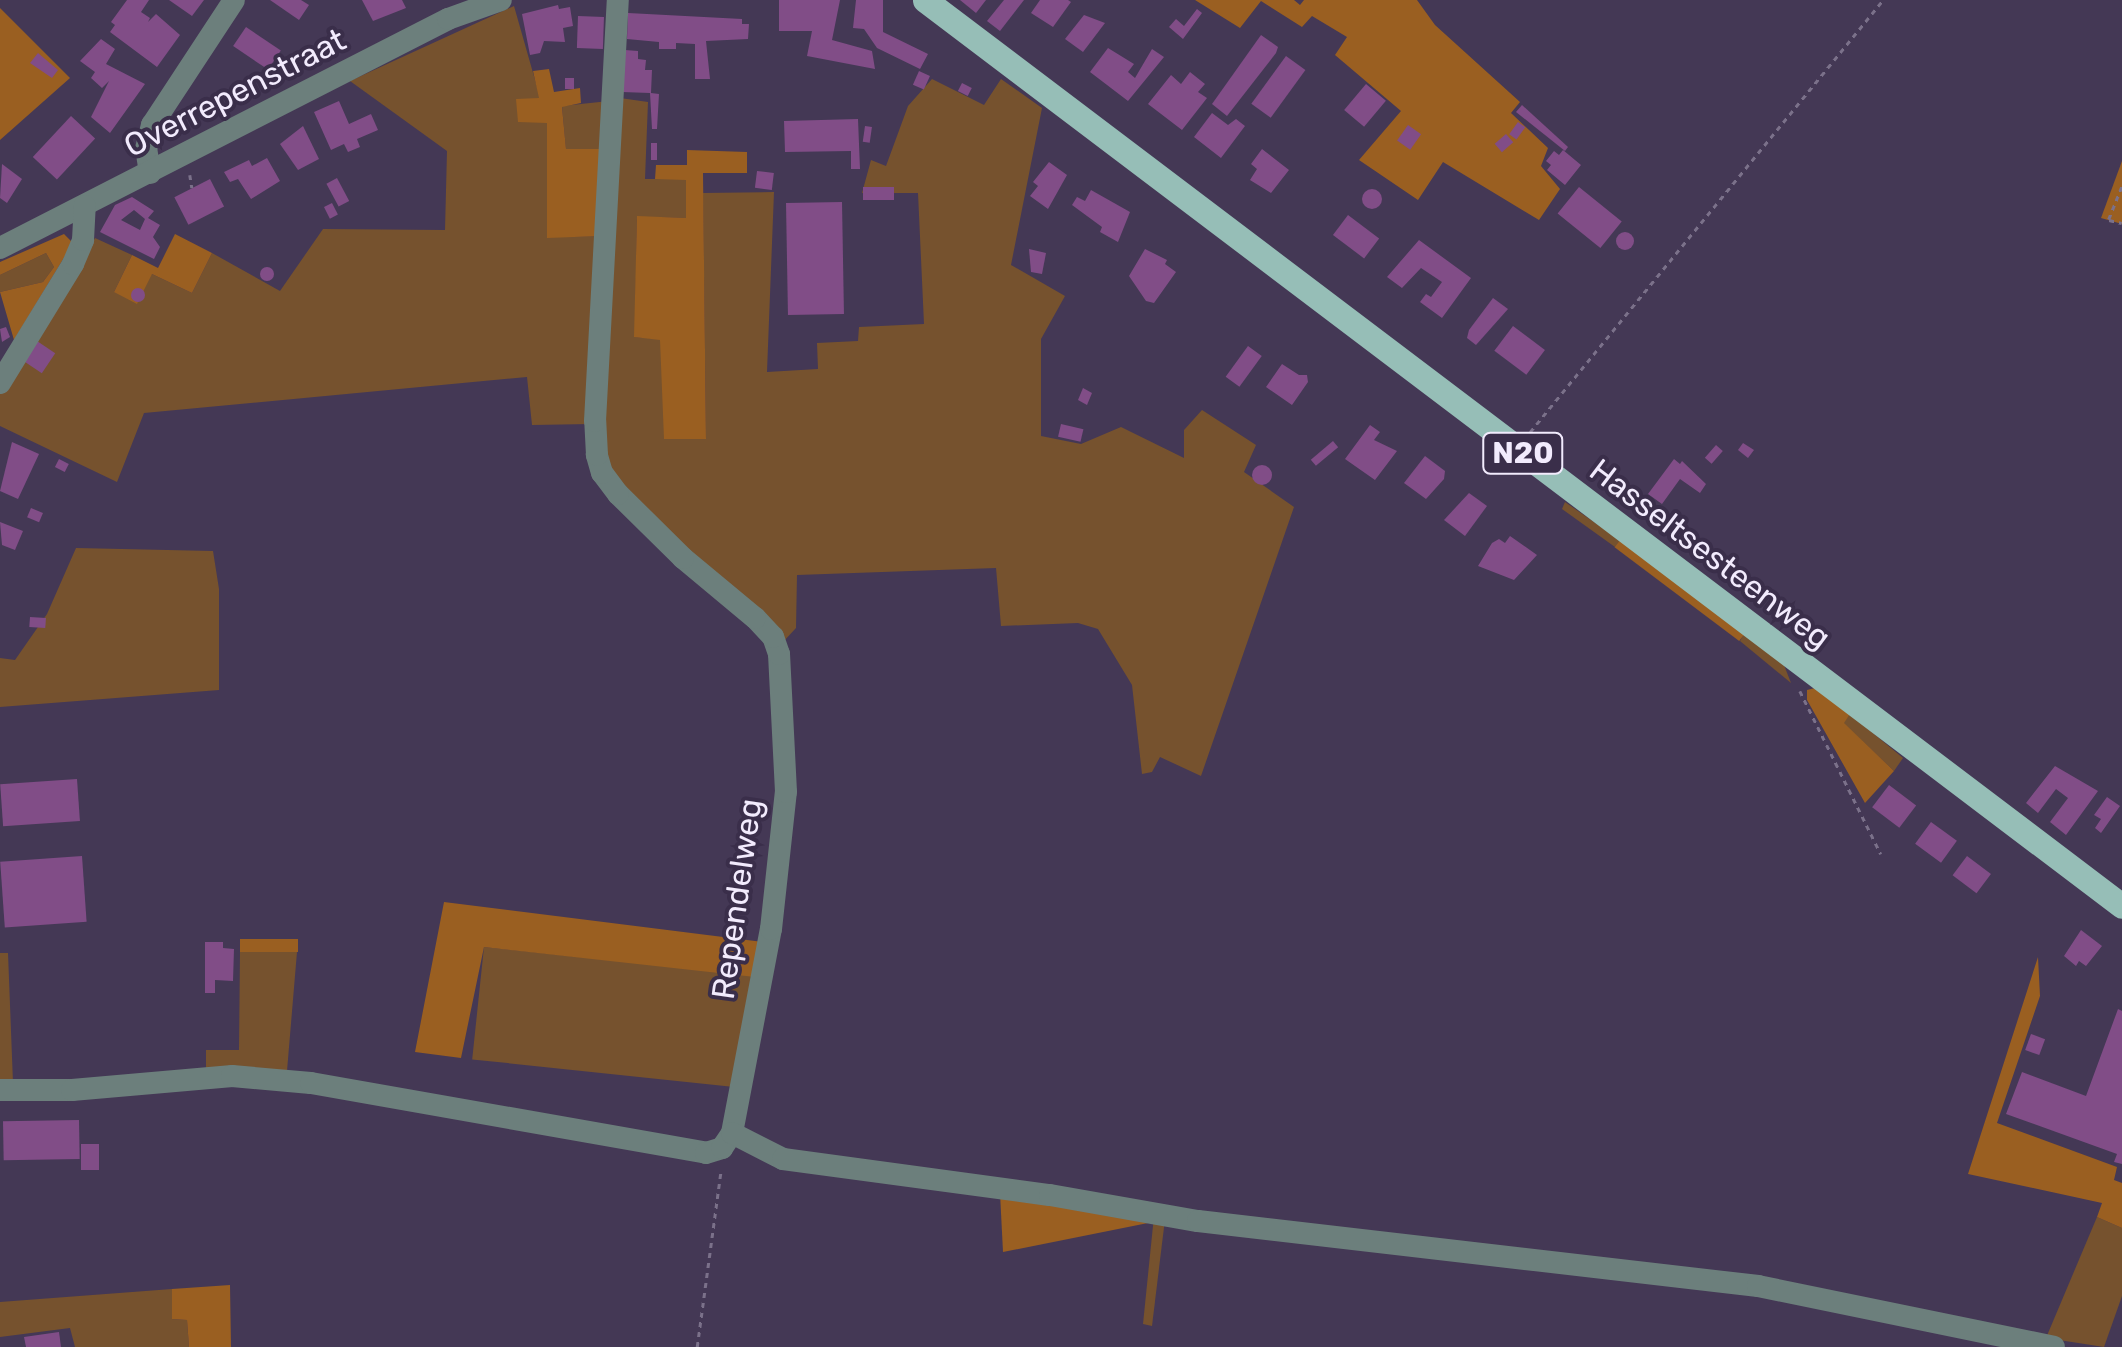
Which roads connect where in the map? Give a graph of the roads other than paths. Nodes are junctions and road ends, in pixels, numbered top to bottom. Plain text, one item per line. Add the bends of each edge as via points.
1 (234, 0) edge
2 (501, 0) edge
3 (618, 0) edge
4 (925, 0) edge
5 (150, 173) junction
6 (85, 206) junction
7 (0, 248) edge
8 (0, 383) edge
9 (2122, 906) edge
10 (0, 1090) edge
11 (727, 1140) junction
12 (2054, 1347) edge

1 - 5 street via 152,125
2 - 5 street, Overrepenstraat via 448,20
3 - 11 street, Rependelweg via 597,455 602,473 646,524 773,637 784,700 786,792 771,929
4 - 9 main road, Hasseltsesteenweg / N20
5 - 6 street, Overrepenstraat
6 - 7 street, Overrepenstraat
6 - 8 street via 73,264
10 - 11 street via 232,1076 706,1153
11 - 12 street via 784,1159 1198,1221 1758,1286

